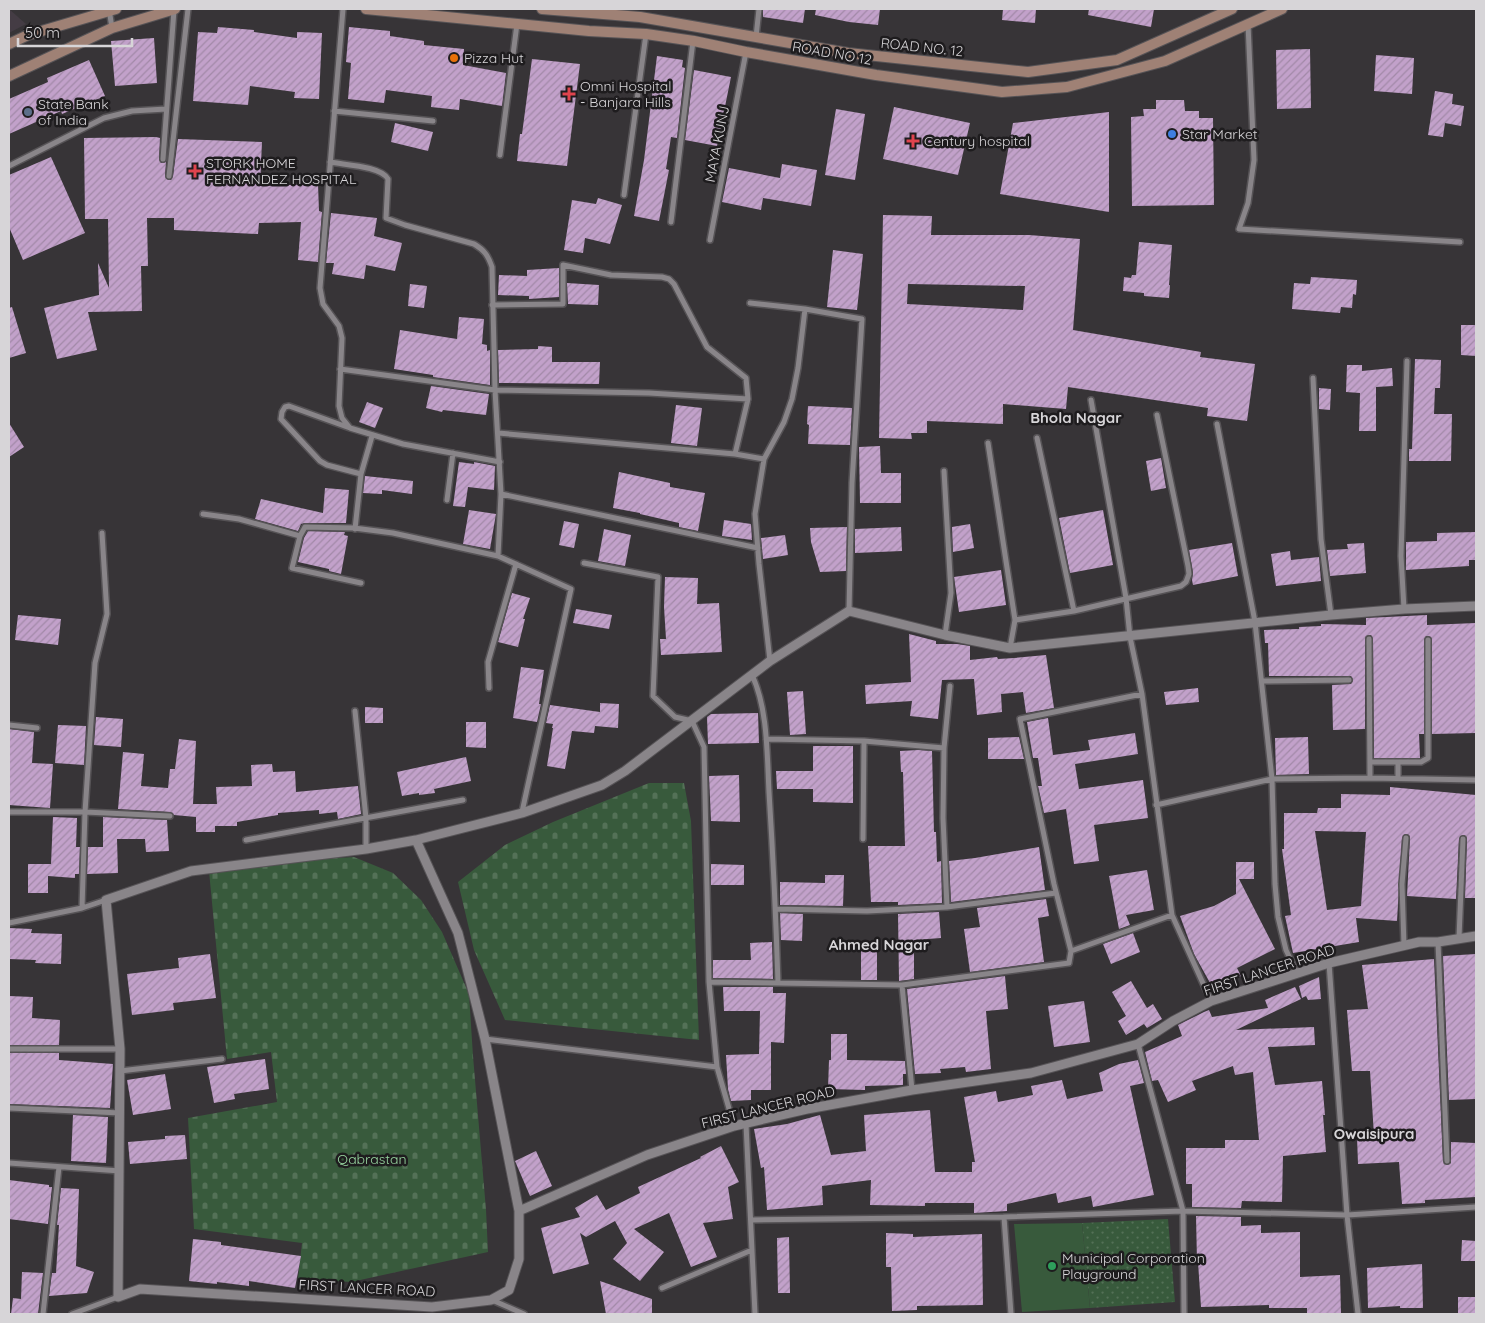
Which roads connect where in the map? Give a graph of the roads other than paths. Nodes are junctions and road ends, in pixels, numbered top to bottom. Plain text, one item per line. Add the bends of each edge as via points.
1 (111, 9) edge
2 (175, 9) edge
3 (188, 9) edge
4 (343, 9) edge
5 (366, 9) edge
6 (542, 9) edge
7 (759, 9) edge
8 (1232, 9) edge
9 (1282, 9) edge
10 (428, 12) edge
11 (640, 13) edge
12 (517, 23) junction
13 (1248, 24) junction
14 (112, 28) junction
15 (646, 34) junction
16 (756, 37) junction
17 (694, 40) junction
18 (9, 44) edge
19 (746, 52) junction
20 (848, 54) junction
21 (845, 70) junction
22 (9, 76) edge
23 (166, 109) junction
24 (334, 111) junction
25 (433, 121) dead end
26 (500, 155) dead end
27 (162, 159) dead end
28 (330, 162) junction
29 (9, 166) edge
30 (169, 176) dead end
31 (624, 195) dead end
32 (670, 222) dead end
33 (710, 240) dead end
34 (1460, 242) dead end
35 (750, 303) dead end
36 (492, 305) junction
37 (805, 309) junction
38 (1407, 361) dead end
39 (340, 369) junction
40 (1313, 378) dead end
41 (495, 390) junction
42 (748, 399) junction
43 (1091, 400) dead end
44 (1157, 415) dead end
45 (1217, 424) dead end
46 (350, 428) junction
47 (498, 434) junction
48 (372, 436) junction
49 (1037, 438) dead end
50 (988, 443) dead end
51 (453, 453) junction
52 (735, 454) junction
53 (764, 459) junction
54 (500, 462) junction
55 (944, 471) dead end
56 (361, 474) junction
57 (501, 494) junction
58 (447, 500) dead end
59 (203, 514) dead end
60 (356, 529) junction
61 (102, 533) dead end
62 (300, 536) junction
63 (758, 548) junction
64 (498, 556) junction
65 (584, 563) dead end
66 (516, 564) junction
67 (361, 583) dead end
68 (1126, 598) junction
69 (1476, 606) edge
70 (1404, 609) junction
71 (849, 611) junction
72 (1074, 611) junction
73 (1331, 615) junction
74 (1015, 620) junction
75 (1255, 622) junction
76 (945, 634) junction
77 (1130, 637) junction
78 (1369, 639) dead end
79 (1428, 640) dead end
80 (1010, 648) junction
81 (770, 661) junction
82 (752, 675) junction
83 (1348, 680) dead end
84 (1262, 681) junction
85 (950, 686) dead end
86 (490, 688) dead end
87 (1142, 694) junction
88 (355, 711) dead end
89 (692, 721) junction
90 (9, 725) edge
91 (37, 728) dead end
92 (766, 739) junction
93 (864, 741) junction
94 (944, 748) junction
95 (1370, 762) junction
96 (1398, 762) junction
97 (1370, 778) junction
98 (1398, 778) junction
99 (1272, 779) junction
100 (1476, 780) edge
101 (463, 800) dead end
102 (1156, 805) junction
103 (9, 812) edge
104 (85, 812) junction
105 (522, 813) junction
106 (170, 816) dead end
107 (366, 818) junction
108 (863, 838) dead end
109 (1406, 838) dead end
110 (1463, 839) dead end
111 (246, 840) dead end
112 (416, 840) junction
113 (366, 849) junction
114 (1056, 892) junction
115 (106, 900) junction
116 (947, 907) junction
117 (82, 908) junction
118 (776, 910) junction
119 (1172, 915) junction
120 (9, 923) edge
121 (1476, 936) edge
122 (1459, 938) junction
123 (1438, 942) junction
124 (1404, 946) junction
125 (1071, 951) junction
126 (1329, 964) junction
127 (1298, 973) junction
128 (708, 982) junction
129 (778, 983) junction
130 (902, 985) junction
131 (1212, 1001) junction
132 (484, 1039) junction
133 (1138, 1044) junction
134 (9, 1049) edge
135 (120, 1049) junction
136 (222, 1059) dead end
137 (717, 1067) junction
138 (120, 1072) junction
139 (912, 1090) junction
140 (9, 1108) edge
141 (120, 1113) junction
142 (746, 1124) junction
143 (734, 1126) junction
144 (1447, 1161) dead end
145 (9, 1163) edge
146 (60, 1167) junction
147 (120, 1171) junction
148 (1476, 1207) edge
149 (519, 1211) junction
150 (1183, 1211) junction
151 (1347, 1215) junction
152 (1004, 1217) junction
153 (751, 1220) junction
154 (752, 1250) junction
155 (662, 1288) dead end
156 (118, 1297) junction
157 (491, 1300) junction
158 (43, 1314) edge
159 (72, 1314) edge
160 (524, 1314) edge
161 (755, 1314) edge
162 (1011, 1314) edge
163 (1184, 1314) edge
164 (1358, 1314) edge

1 - 14 street
1 - 18 main road
2 - 14 main road
2 - 23 street
3 - 30 street
4 - 24 street
5 - 10 main road, ROAD NO 12
6 - 11 main road, ROAD NO. 12
7 - 16 street
8 - 20 main road, ROAD NO. 12 via 1117,60 1028,72
9 - 13 main road, ROAD NO 12
10 - 12 main road, ROAD NO 12
11 - 16 main road, ROAD NO. 12
12 - 15 main road, ROAD NO 12
12 - 26 street
13 - 21 main road, ROAD NO 12 via 1165,61 1067,87 1002,92
13 - 34 street via 1254,160 1248,203 1239,229
14 - 22 main road
15 - 17 main road, ROAD NO 12
15 - 31 street
16 - 20 main road, ROAD NO. 12
17 - 19 main road, ROAD NO 12
17 - 32 street
19 - 21 main road, ROAD NO 12
19 - 33 street, MAYA KUNJ
20 - 21 main road
23 - 27 street
23 - 29 street via 132,111 104,118
24 - 25 street
24 - 28 street
28 - 36 street via 374,169 385,174 388,179 386,218 483,249 492,267
28 - 39 street via 320,288 323,304 339,326 342,338
35 - 37 street
36 - 41 street
36 - 42 street via 563,304 563,265 611,275 669,280 706,347 746,378
37 - 53 street via 792,400
37 - 71 street via 862,319 852,483
38 - 70 street via 1401,556
39 - 41 street
39 - 46 street via 339,406 342,418
40 - 73 street via 1321,539
41 - 42 street
41 - 47 street
42 - 52 street
43 - 68 street
44 - 68 street via 1189,574 1181,586
45 - 75 street
46 - 48 street
46 - 56 street via 289,406 281,416 326,465
47 - 52 street
47 - 54 street
48 - 51 street
48 - 56 street
49 - 72 street
50 - 74 street
51 - 54 street
51 - 58 street
52 - 53 street
53 - 63 street via 755,514
54 - 57 street
55 - 76 street via 951,593
56 - 60 street
57 - 63 street
57 - 64 street
59 - 62 street via 239,518
60 - 62 street via 305,527
60 - 64 street via 393,532
61 - 104 street via 107,614 95,663
62 - 67 street via 292,568
63 - 81 street
64 - 66 street
65 - 89 street via 658,577 653,696 676,718
66 - 86 street via 488,662
66 - 105 street via 571,589
68 - 72 street
68 - 77 street
69 - 70 street
70 - 73 street
71 - 76 street
71 - 81 street
72 - 74 street
73 - 75 street
74 - 80 street
75 - 77 street
75 - 84 street
76 - 80 street
77 - 80 street
77 - 87 street
78 - 95 street
79 - 96 street via 1428,758 1421,762
81 - 82 street
82 - 89 street
82 - 92 street via 760,691
83 - 84 street
84 - 99 street
85 - 94 street
87 - 102 street
87 - 114 street via 1020,719
88 - 107 street
89 - 105 street via 602,785
89 - 128 street via 704,747
90 - 91 street
92 - 93 street
92 - 118 street
93 - 94 street
93 - 108 street
94 - 116 street
95 - 96 street
95 - 97 street
96 - 98 street
97 - 98 street
97 - 99 street
98 - 100 street
99 - 102 street
99 - 127 street via 1278,917 1286,950
101 - 107 street
102 - 119 street
103 - 104 street
104 - 106 street
104 - 117 street
105 - 112 street
107 - 111 street
107 - 113 street
109 - 124 street via 1402,884
110 - 122 street
112 - 113 street
112 - 132 street via 458,933
113 - 115 street via 191,871
114 - 116 street
114 - 125 street
115 - 117 street
115 - 135 street
116 - 118 street via 867,911
117 - 120 street
118 - 129 street
119 - 125 street
119 - 131 street
121 - 122 street, FIRST LANCER ROAD
122 - 123 street, FIRST LANCER ROAD
123 - 124 street, FIRST LANCER ROAD
123 - 144 street
124 - 126 street, FIRST LANCER ROAD
125 - 130 street via 1069,963
126 - 127 street, FIRST LANCER ROAD
126 - 151 street
127 - 131 street, FIRST LANCER ROAD
128 - 129 street
128 - 137 street
129 - 130 street
130 - 139 street
131 - 133 street, FIRST LANCER ROAD
132 - 137 street
132 - 149 street
133 - 139 street, FIRST LANCER ROAD via 1031,1073
133 - 150 street
134 - 135 street
135 - 138 street
136 - 138 street
137 - 143 street
138 - 141 street
139 - 142 street, FIRST LANCER ROAD
140 - 141 street
141 - 147 street
142 - 143 street, FIRST LANCER ROAD
142 - 153 street
143 - 149 street, FIRST LANCER ROAD via 647,1155
145 - 146 street
146 - 147 street
146 - 158 street
147 - 156 street
148 - 151 street
149 - 157 street, FIRST LANCER ROAD via 519,1258 509,1290
150 - 151 street
150 - 152 street
150 - 163 street
151 - 164 street
152 - 153 street
152 - 162 street
153 - 154 street
154 - 155 street
154 - 161 street
156 - 157 street, FIRST LANCER ROAD via 140,1289 432,1307
156 - 159 street, FIRST LANCER ROAD
157 - 160 street

